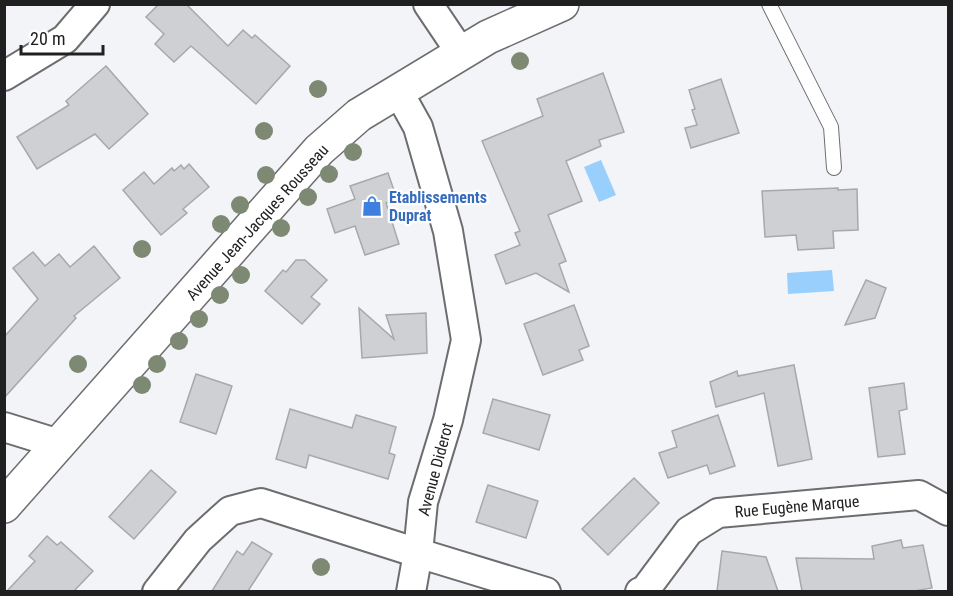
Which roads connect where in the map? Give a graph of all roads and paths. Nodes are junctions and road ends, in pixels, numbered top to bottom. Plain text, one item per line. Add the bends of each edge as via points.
1 (95, 4) edge
2 (428, 4) edge
3 (562, 4) edge
4 (769, 4) edge
5 (461, 53) junction
6 (4, 76) edge
7 (398, 91) junction
8 (834, 168) dead end
9 (4, 427) edge
10 (59, 444) junction
11 (4, 506) edge
12 (948, 512) edge
13 (418, 553) junction
14 (157, 591) edge
15 (411, 591) edge
16 (546, 591) edge
17 (640, 591) edge

1 - 6 street via 65,39
2 - 5 street
3 - 5 street, Avenue Jean-Jacques Rousseau
4 - 8 lane via 831,127
5 - 7 street, Avenue Jean-Jacques Rousseau
7 - 10 street, Avenue Jean-Jacques Rousseau via 359,115 319,150
7 - 13 street, Avenue Diderot via 417,127 448,231 466,340 448,420 423,502
9 - 10 street
10 - 11 street, Avenue Jean-Jacques Rousseau
12 - 17 street, Rue Eugène Marque via 919,495 718,513 689,531 645,590
13 - 14 street via 261,503 230,511 198,540
13 - 15 street, Avenue Diderot
13 - 16 street

